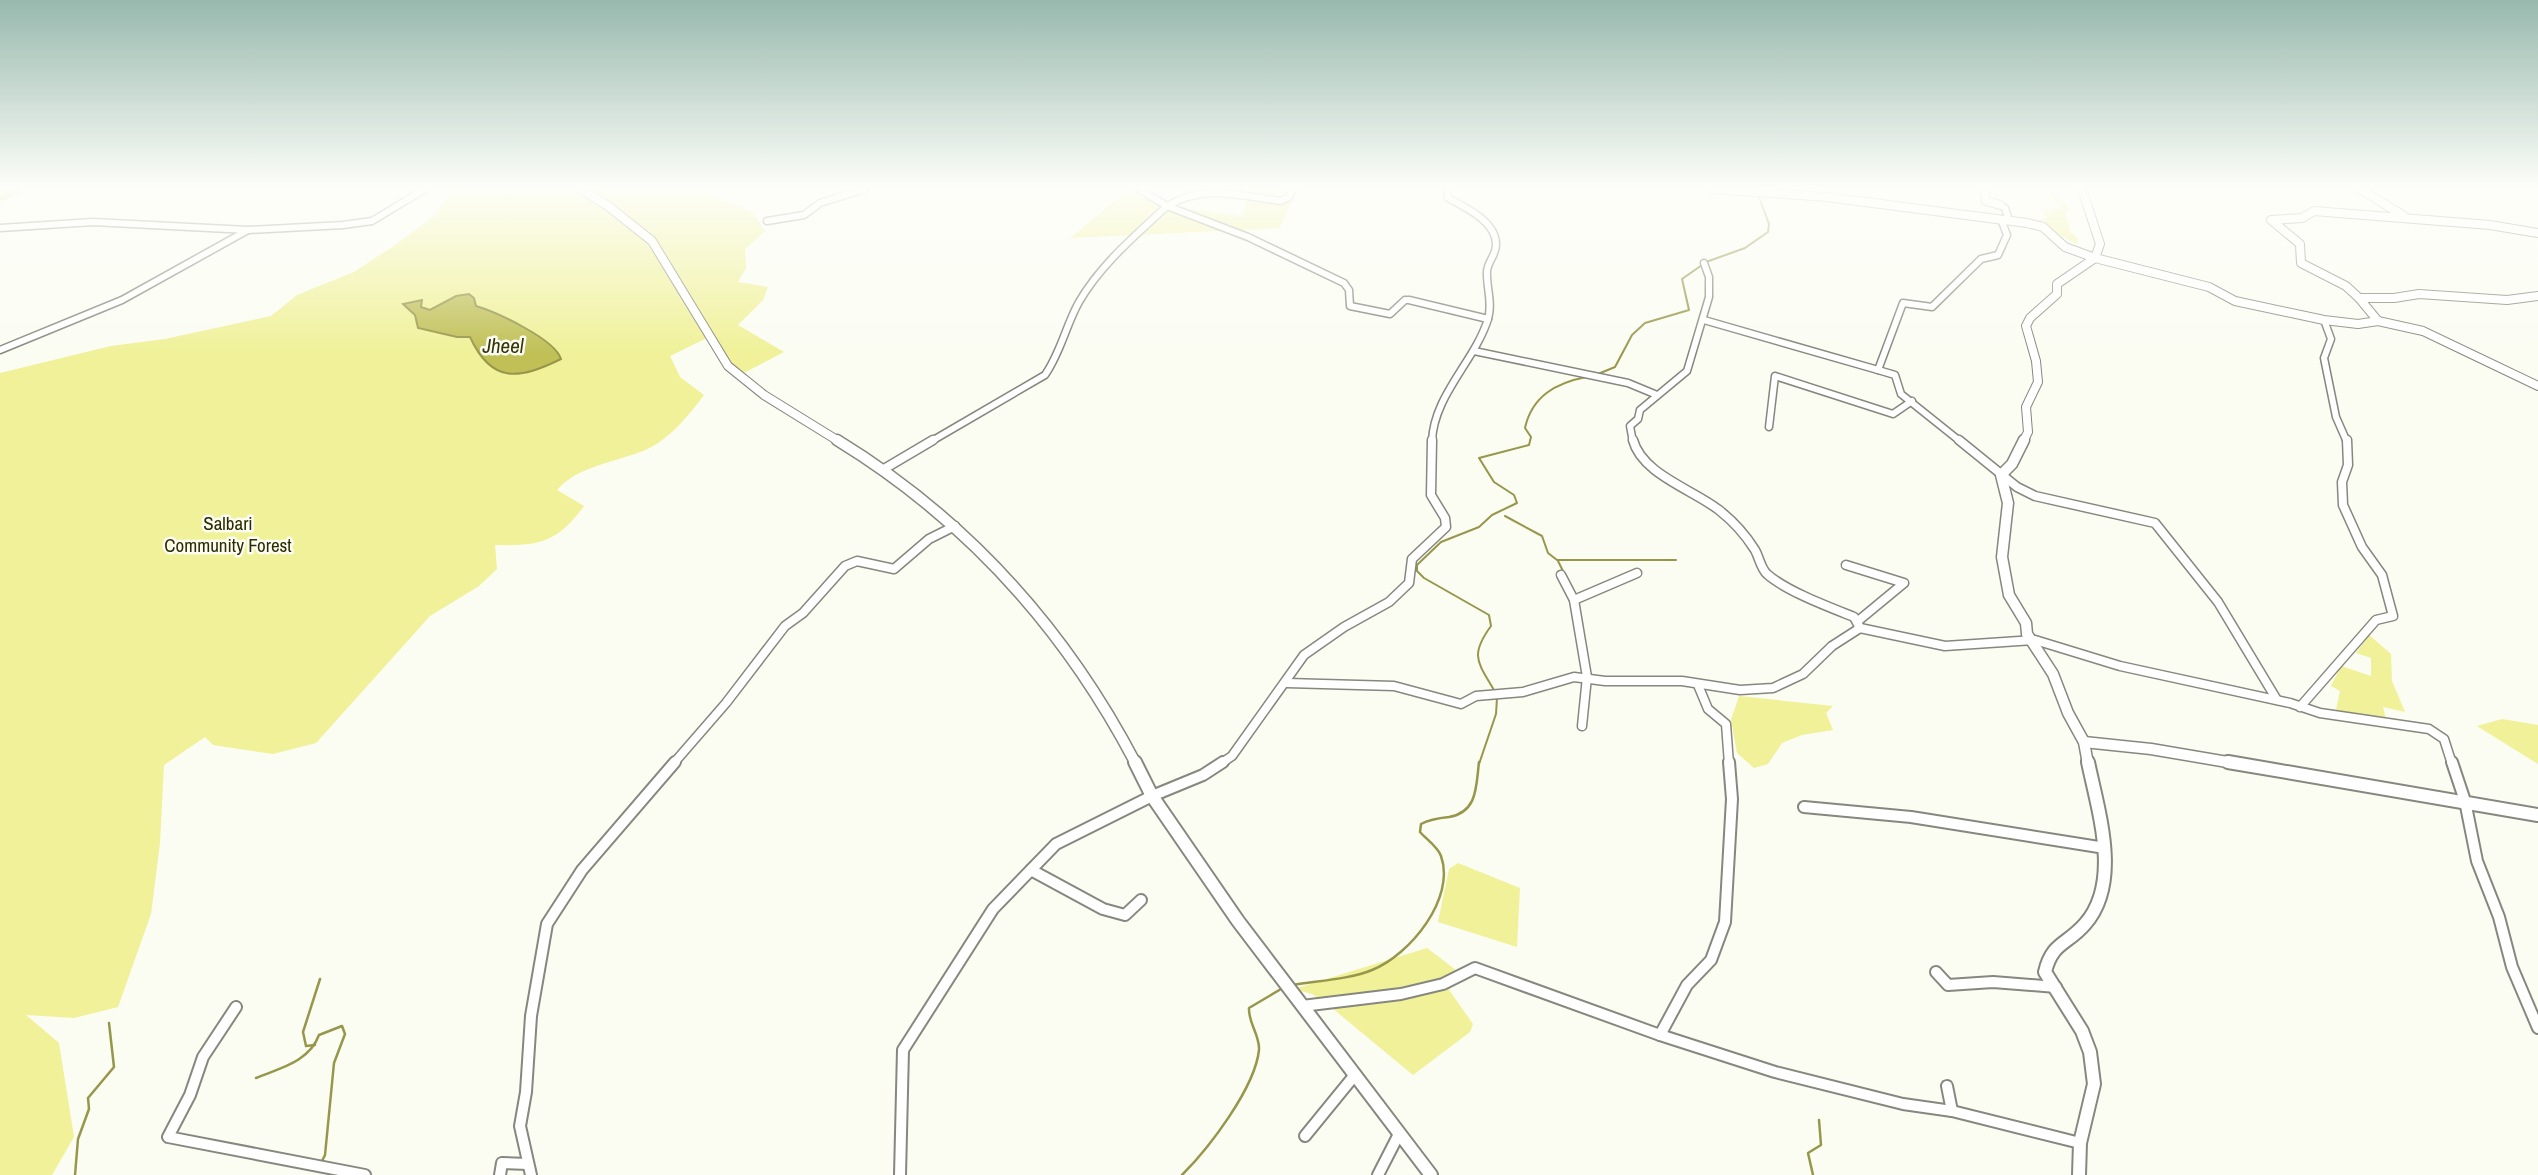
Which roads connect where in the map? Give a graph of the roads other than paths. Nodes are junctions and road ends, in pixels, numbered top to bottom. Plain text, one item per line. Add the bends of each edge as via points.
1 (223, 244) edge
2 (654, 244) edge
3 (1130, 244) edge
4 (1262, 244) edge
5 (1495, 244) edge
6 (2003, 244) edge
7 (2062, 244) edge
8 (2100, 244) edge
9 (2300, 244) edge
10 (2095, 258) junction
11 (1704, 263) dead end
12 (2538, 296) edge
13 (2359, 298) junction
14 (1488, 319) junction
15 (1703, 320) junction
16 (2324, 320) junction
17 (2378, 321) junction
18 (0, 351) edge
19 (1474, 351) junction
20 (1878, 370) junction
21 (2538, 386) edge
22 (1657, 395) junction
23 (1912, 401) junction
24 (1769, 428) dead end
25 (884, 469) junction
26 (2001, 475) junction
27 (955, 526) junction
28 (1846, 565) dead end
29 (1637, 573) dead end
30 (1561, 575) dead end
31 (1574, 600) junction
32 (1859, 625) junction
33 (2032, 642) junction
34 (1587, 677) junction
35 (1287, 683) junction
36 (1698, 684) junction
37 (2277, 700) junction
38 (2300, 707) junction
39 (1582, 726) dead end
40 (2084, 742) junction
41 (1152, 796) junction
42 (2465, 801) junction
43 (1804, 807) dead end
44 (2538, 815) edge
45 (2105, 848) junction
46 (1031, 870) junction
47 (1140, 900) dead end
48 (1936, 972) dead end
49 (2056, 987) junction
50 (1300, 1006) junction
51 (236, 1007) dead end
52 (2538, 1028) edge
53 (1660, 1035) junction
54 (1354, 1076) junction
55 (1947, 1086) dead end
56 (1952, 1111) junction
57 (1399, 1134) junction
58 (1305, 1136) dead end
59 (2080, 1143) junction
60 (530, 1169) edge
61 (365, 1175) edge
62 (500, 1175) edge
63 (900, 1175) edge
64 (1378, 1175) edge
65 (1431, 1175) edge
66 (2079, 1175) edge

1 - 18 street via 122,300
2 - 25 street via 728,366 764,395
3 - 25 street via 1078,303 1054,364 1045,375
4 - 14 street via 1344,283 1350,306 1390,314 1409,300
5 - 14 street via 1487,271 1492,308
6 - 20 street via 1998,256 1981,258 1932,307 1903,303
7 - 10 street
8 - 10 street
9 - 13 street via 2301,263 2346,286
10 - 16 street via 2209,287 2235,301
10 - 26 street via 2057,284 2057,294 2026,326 2038,382 2026,407 2028,432
11 - 15 street via 1710,289
12 - 13 street via 2507,300 2419,294
13 - 17 street
14 - 19 street
15 - 20 street
15 - 22 street via 1687,371
16 - 17 street
16 - 38 street via 2332,336 2323,358 2336,417 2347,438 2343,505 2362,547 2382,575 2393,616 2376,620
17 - 21 street via 2423,331
19 - 22 street via 1628,383
19 - 35 street via 1437,415 1432,433 1431,495 1446,527 1412,559 1409,583 1389,602 1304,654
20 - 23 street via 1895,375 1901,394
22 - 32 street via 1630,426 1635,449 1644,462 1720,509 1743,530 1765,573
23 - 24 street via 1894,414 1775,376
23 - 26 street
25 - 27 street
26 - 33 street via 2008,503 2003,536 2006,581
26 - 37 street via 2035,496 2155,523 2218,602
27 - 41 street via 1030,603 1069,652 1115,724
27 - 60 street via 929,539 894,569 857,561 845,566 803,614 785,626 726,703 582,870 547,924 540,958 520,1126
28 - 32 street via 1904,583
29 - 31 street
30 - 31 street
31 - 34 street
32 - 33 street via 1945,646
32 - 36 street via 1803,674 1773,688 1740,690
33 - 37 street
33 - 40 street via 2053,674
34 - 35 street via 1507,695 1476,696 1461,704 1394,686
34 - 36 street
34 - 39 street
35 - 41 street via 1232,756 1203,775
36 - 53 street via 1708,709 1726,724 1731,773 1725,922 1711,960 1687,985
37 - 38 street
38 - 42 street via 2437,732 2444,738
40 - 42 street
40 - 45 street
41 - 46 street via 1056,844
41 - 50 street
42 - 44 street
42 - 52 street via 2477,861
43 - 45 street via 1911,817
45 - 49 street via 2104,886 2086,923 2049,954 2045,972
46 - 47 street via 1103,909 1125,915
46 - 63 street via 993,909 903,1049
48 - 49 street via 1948,985 1993,982
49 - 59 street via 2090,1052 2094,1084
50 - 53 street via 1443,984 1475,968
50 - 54 street
51 - 61 street via 203,1057 168,1137
53 - 56 street via 1765,1070 1903,1104
54 - 57 street
54 - 58 street
55 - 56 street
56 - 59 street
57 - 64 street
57 - 65 street
59 - 66 street
60 - 62 street via 502,1163

